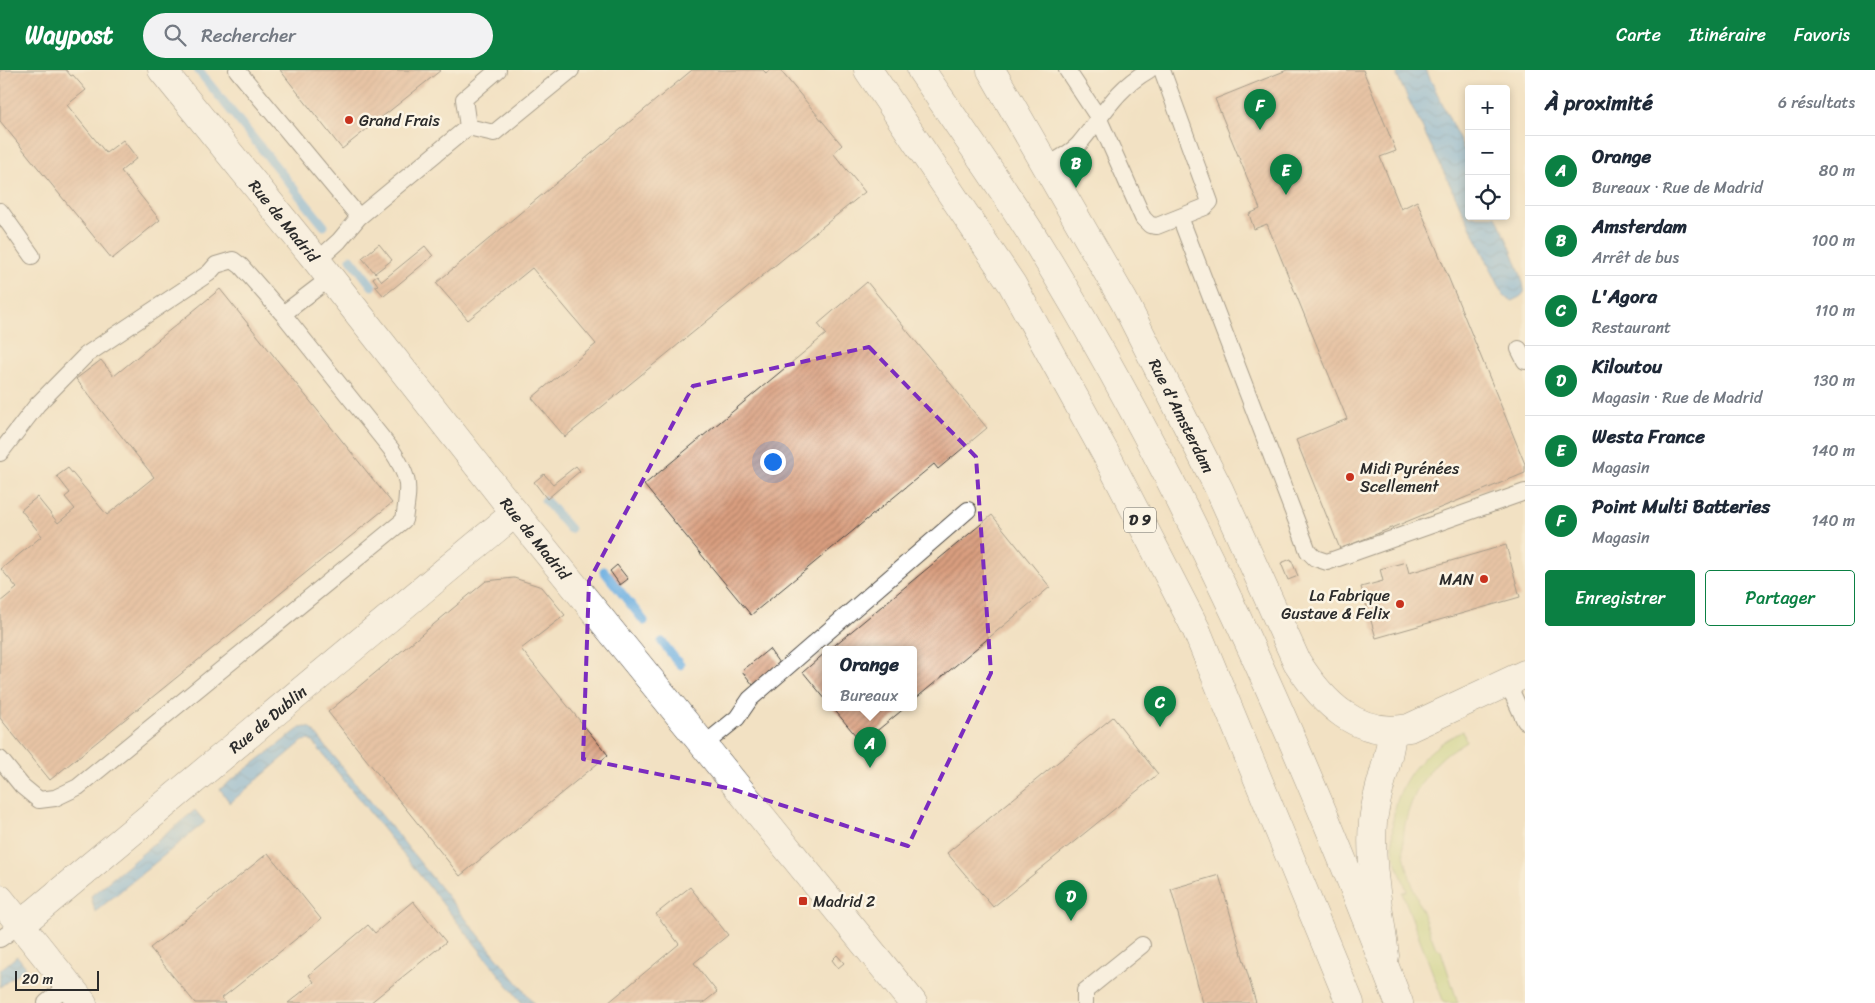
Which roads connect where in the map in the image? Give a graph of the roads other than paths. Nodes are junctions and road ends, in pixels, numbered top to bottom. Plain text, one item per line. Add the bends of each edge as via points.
1 (162, 70) edge
2 (237, 70) edge
3 (498, 70) edge
4 (571, 70) edge
5 (868, 70) edge
6 (921, 70) edge
7 (991, 70) edge
8 (1067, 70) edge
9 (1149, 70) edge
10 (1162, 70) edge
11 (1098, 117) junction
12 (468, 126) junction
13 (1046, 166) junction
14 (0, 211) edge
15 (359, 217) junction
16 (1180, 217) junction
17 (32, 256) dead end
18 (323, 269) junction
19 (283, 314) junction
20 (0, 453) edge
21 (1525, 492) edge
22 (968, 510) dead end
23 (515, 513) junction
24 (1516, 678) edge
25 (1525, 720) edge
26 (1392, 731) junction
27 (705, 744) junction
28 (0, 758) edge
29 (0, 900) edge
30 (10, 932) edge
31 (1142, 946) dead end
32 (1387, 971) junction
33 (75, 994) edge
34 (46, 1003) edge
35 (913, 1003) edge
36 (1085, 1003) edge
37 (1350, 1003) edge
38 (1399, 1003) edge

1 - 18 main road, Rue de Madrid
2 - 15 lane
3 - 12 lane via 464,99
4 - 12 lane via 494,133
5 - 37 main road, D 9 via 1012,284 1108,458 1196,629
6 - 32 main road, D 9 via 1038,244 1130,404 1225,593 1303,763
7 - 13 main road, Rue d'Amsterdam
8 - 11 lane
9 - 11 lane via 1136,77
10 - 16 lane via 1210,202
11 - 13 lane via 1078,145
11 - 16 lane via 1143,218 1150,225 1157,226
12 - 15 lane
13 - 26 main road, Rue d'Amsterdam via 1124,301 1198,446 1309,682 1341,712 1372,729
14 - 17 lane
15 - 18 lane via 339,241
16 - 21 lane via 1308,552 1315,558 1327,562
18 - 19 lane
18 - 23 main road, Rue de Madrid
19 - 20 lane via 233,260 216,265 209,273 86,355 37,405
19 - 28 lane via 405,470 408,492 404,520 78,788 55,798 39,800 22,786
22 - 27 lane via 750,699 737,718
23 - 27 main road, Rue de Madrid
23 - 30 main road, Rue de Dublin
24 - 25 lane
24 - 26 main road via 1409,728
26 - 32 main road via 1391,752 1373,822 1374,860
27 - 35 main road, Rue de Madrid
29 - 30 main road
30 - 33 main road
31 - 36 lane via 1085,991
32 - 38 main road, D 9
33 - 34 lane

